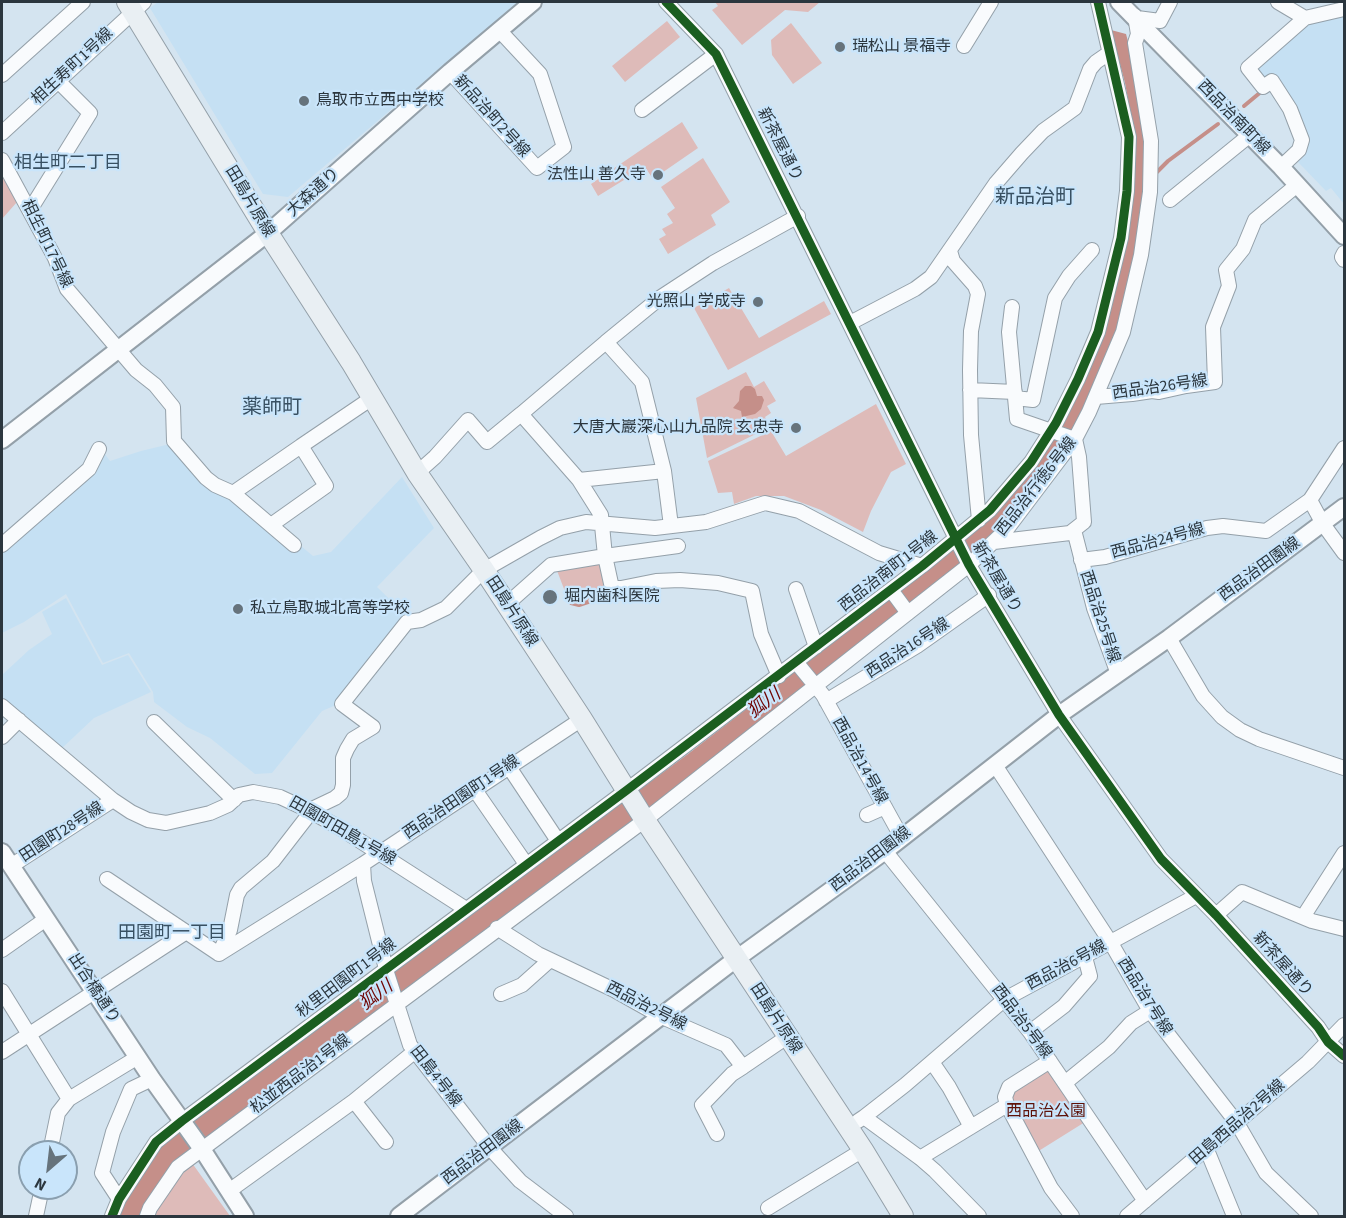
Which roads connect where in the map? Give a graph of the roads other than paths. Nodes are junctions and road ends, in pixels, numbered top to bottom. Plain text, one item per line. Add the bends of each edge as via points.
1 (83, 2) edge
2 (533, 2) edge
3 (666, 2) edge
4 (991, 2) edge
5 (1098, 2) edge
6 (1122, 2) edge
7 (1170, 2) edge
8 (1278, 2) edge
9 (135, 5) edge
10 (1344, 9) edge
11 (1137, 18) junction
12 (1305, 18) junction
13 (499, 30) junction
14 (964, 46) dead end
15 (716, 54) junction
16 (1109, 54) junction
17 (450, 72) junction
18 (2, 75) edge
19 (58, 81) junction
20 (642, 110) dead end
21 (2, 133) edge
22 (1250, 135) junction
23 (2, 160) edge
24 (1281, 167) junction
25 (1297, 184) junction
26 (1170, 200) dead end
27 (30, 210) junction
28 (798, 216) junction
29 (268, 233) junction
30 (1344, 236) edge
31 (1092, 250) dead end
32 (950, 251) junction
33 (1344, 253) edge
34 (1344, 260) edge
35 (1012, 307) dead end
36 (850, 323) junction
37 (606, 342) junction
38 (120, 350) junction
39 (970, 390) junction
40 (1015, 395) junction
41 (1095, 397) junction
42 (372, 398) junction
43 (521, 414) junction
44 (1053, 431) junction
45 (3, 436) edge
46 (1072, 439) junction
47 (301, 446) junction
48 (1344, 448) edge
49 (99, 449) dead end
50 (664, 471) junction
51 (417, 472) junction
52 (579, 480) junction
53 (233, 493) junction
54 (1310, 500) junction
55 (1344, 507) edge
56 (979, 520) junction
57 (602, 523) junction
58 (1323, 524) junction
59 (271, 525) junction
60 (671, 526) junction
61 (1074, 530) junction
62 (956, 540) junction
63 (994, 542) junction
64 (2, 545) edge
65 (294, 545) dead end
66 (678, 546) dead end
67 (1344, 553) edge
68 (605, 556) junction
69 (1081, 560) junction
70 (969, 565) junction
71 (922, 566) junction
72 (484, 570) junction
73 (796, 590) dead end
74 (891, 590) junction
75 (989, 595) junction
76 (506, 605) junction
77 (908, 613) junction
78 (1169, 638) junction
79 (816, 647) junction
80 (798, 664) junction
81 (1118, 674) junction
82 (779, 676) junction
83 (815, 684) junction
84 (826, 701) junction
85 (2, 706) edge
86 (1059, 714) junction
87 (582, 719) junction
88 (19, 720) junction
89 (154, 722) dead end
90 (2, 737) edge
91 (995, 765) junction
92 (1344, 766) edge
93 (509, 767) junction
94 (474, 790) junction
95 (627, 792) junction
96 (113, 800) junction
97 (234, 800) junction
98 (885, 807) junction
99 (311, 811) junction
100 (867, 816) dead end
101 (644, 818) junction
102 (902, 838) junction
103 (558, 841) junction
104 (885, 851) junction
105 (380, 853) junction
106 (1344, 853) edge
107 (6, 859) edge
108 (363, 864) junction
109 (526, 864) junction
110 (107, 879) dead end
111 (1196, 896) junction
112 (466, 909) junction
113 (1216, 915) junction
114 (1303, 917) junction
115 (46, 919) junction
116 (497, 928) junction
117 (1344, 929) edge
118 (185, 933) junction
119 (1111, 943) junction
120 (2, 950) edge
121 (219, 954) junction
122 (1085, 957) junction
123 (736, 959) junction
124 (550, 960) junction
125 (386, 971) junction
126 (2, 991) edge
127 (95, 992) junction
128 (501, 994) dead end
129 (1005, 999) junction
130 (395, 1002) junction
131 (1150, 1011) junction
132 (662, 1017) junction
133 (1344, 1025) edge
134 (1030, 1032) junction
135 (30, 1035) junction
136 (787, 1037) junction
137 (1328, 1042) junction
138 (2, 1052) edge
139 (414, 1052) junction
140 (1344, 1056) edge
141 (138, 1057) junction
142 (1050, 1061) junction
143 (932, 1062) junction
144 (743, 1067) junction
145 (152, 1079) junction
146 (1065, 1082) junction
147 (69, 1099) junction
148 (354, 1101) junction
149 (1007, 1105) junction
150 (856, 1122) junction
151 (183, 1123) junction
152 (1237, 1123) junction
153 (970, 1127) junction
154 (717, 1134) dead end
155 (52, 1140) edge
156 (386, 1142) dead end
157 (201, 1147) junction
158 (490, 1148) junction
159 (863, 1150) junction
160 (1207, 1150) junction
161 (920, 1158) junction
162 (229, 1191) junction
163 (119, 1199) junction
164 (39, 1200) edge
165 (768, 1208) dead end
166 (1137, 1210) edge
167 (36, 1216) edge
168 (112, 1216) edge
169 (147, 1216) edge
170 (245, 1216) edge
171 (399, 1216) edge
172 (566, 1216) edge
173 (903, 1216) edge
174 (979, 1216) edge
175 (1072, 1216) edge
176 (1234, 1216) edge
177 (1311, 1216) edge

1 - 18 street
2 - 13 street, 大森通り
3 - 15 street, 新茶屋通り
4 - 14 street
5 - 16 street, 西品治南町1号線
6 - 11 street, 西品治南町線
7 - 11 street via 1160,21
8 - 12 street
9 - 19 street, 相生寿町1号線
9 - 29 main road, 田島片原線
10 - 12 street
11 - 22 street, 西品治南町線
11 - 41 street, 西品治行徳6号線 via 1135,43 1151,141 1150,192 1142,255 1123,332
12 - 24 street via 1248,68 1263,87 1272,81 1290,109 1302,140 1299,150
13 - 17 street, 大森通り
13 - 17 street, 新品治町2号線 via 540,74 564,147 537,168
15 - 20 street
15 - 28 street, 新茶屋通り
16 - 32 street via 1090,69 1075,108 1049,126 1022,153 996,183
16 - 44 street, 西品治南町1号線 via 1129,137 1121,238 1098,332
17 - 29 street, 大森通り
19 - 21 street, 相生寿町1号線
19 - 27 street via 90,113
22 - 24 street, 西品治南町線
22 - 26 street
23 - 27 street, 相生町17号線
24 - 25 street, 西品治南町線
25 - 30 street, 西品治南町線
25 - 41 street, 西品治26号線 via 1255,220 1243,249 1226,270 1227,291 1213,327 1215,382
27 - 38 street, 相生町17号線 via 67,289
28 - 36 street, 新茶屋通り
28 - 37 street via 661,297
29 - 38 street, 大森通り
29 - 42 main road, 田島片原線
31 - 40 street via 1055,298 1033,399
32 - 36 street via 924,284
32 - 39 street via 978,294 971,331
33 - 34 street
35 - 40 street via 1009,332
36 - 62 street, 新茶屋通り
37 - 43 street
37 - 50 street via 642,382
38 - 45 street, 大森通り
38 - 53 street, 相生町17号線 via 173,407 174,441 206,478
39 - 40 street
39 - 56 street
40 - 44 street via 1017,419
41 - 46 street, 西品治行徳6号線
42 - 47 street
42 - 51 main road, 田島片原線
43 - 51 street via 487,442 468,420
43 - 52 street
44 - 46 street
44 - 56 street, 西品治南町1号線
46 - 61 street via 1079,457 1084,522
46 - 63 street, 西品治行徳6号線
47 - 53 street
47 - 59 street via 326,486
48 - 54 street
49 - 64 street via 89,469
50 - 52 street
50 - 60 street
51 - 72 main road, 田島片原線
52 - 57 street
53 - 59 street, 相生町17号線
54 - 58 street
54 - 69 street, 西品治24号線 via 1266,531 1207,528
55 - 58 street, 西品治田園線
56 - 62 street, 西品治南町1号線
57 - 60 street
57 - 68 street
57 - 72 street via 560,528
58 - 67 street
58 - 78 street, 西品治田園線
59 - 65 street, 相生町17号線
60 - 71 street via 706,522 765,504 799,511 879,553
61 - 63 street
61 - 69 street
62 - 70 street, 新茶屋通り
62 - 71 street, 西品治南町1号線
63 - 70 street, 西品治行徳6号線
66 - 68 street
68 - 76 street via 551,565
68 - 82 street via 612,588 680,580 752,591 761,634
69 - 81 street, 西品治25号線
70 - 75 street, 新茶屋通り
70 - 77 street, 西品治行徳6号線
71 - 74 street, 西品治南町1号線
72 - 76 main road, 田島片原線
72 - 99 street via 446,608 407,622 342,704 373,727 353,739 347,748 341,793
73 - 79 street
74 - 77 street
74 - 79 street, 西品治南町1号線
75 - 84 street, 西品治16号線
75 - 86 street, 新茶屋通り
76 - 87 main road, 田島片原線
77 - 83 street, 西品治行徳6号線
78 - 81 street, 西品治田園線
78 - 92 street via 1203,696 1222,717 1259,739
79 - 80 street, 西品治南町1号線
80 - 82 street, 西品治南町1号線
80 - 83 street, 西品治14号線
81 - 86 street, 西品治田園線
82 - 95 street, 西品治南町1号線
83 - 84 street, 西品治14号線
83 - 101 street, 西品治行徳6号線
84 - 98 street, 西品治14号線
85 - 88 street, 田園町田島1号線
86 - 91 street, 西品治田園線
86 - 111 street, 新茶屋通り via 1154,850
87 - 93 street, 西品治田園町1号線
87 - 95 main road, 田島片原線
88 - 90 street
88 - 96 street, 田園町田島1号線
89 - 97 street
91 - 102 street, 西品治田園線
91 - 119 street, 西品治7号線
93 - 94 street, 西品治田園町1号線
93 - 103 street
94 - 105 street, 西品治田園町1号線
94 - 109 street
95 - 101 main road, 田島片原線
95 - 103 street, 秋里田園町1号線
96 - 97 street, 田園町田島1号線 via 148,820 166,823 210,813
96 - 107 street, 田園町28号線
97 - 99 street, 田園町田島1号線 via 252,792 265,793
98 - 100 street
98 - 102 street, 西品治14号線
99 - 105 street, 田園町田島1号線
99 - 121 street via 273,861 241,888
101 - 116 street, 松並西品治1号線
101 - 123 main road, 田島片原線
102 - 104 street, 西品治田園線
103 - 109 street, 秋里田園町1号線
104 - 123 street, 西品治田園線
104 - 129 street, 西品治5号線
105 - 108 street, 西品治田園町1号線
105 - 112 street, 田園町田島1号線
106 - 114 street
107 - 115 street, 出合橋通り
108 - 121 street, 西品治田園町1号線
108 - 125 street, 田島4号線
109 - 112 street, 秋里田園町1号線
110 - 118 street
111 - 113 street, 新茶屋通り
111 - 119 street, 西品治6号線
112 - 125 street, 秋里田園町1号線
113 - 114 street via 1242,892
113 - 137 street, 新茶屋通り
114 - 117 street
115 - 120 street
115 - 127 street, 出合橋通り
116 - 124 street, 西品治2号線
116 - 130 street, 松並西品治1号線
118 - 121 street
118 - 127 street
119 - 122 street, 西品治6号線
119 - 131 street, 西品治7号線
122 - 129 street, 西品治6号線
122 - 134 street via 1088,979 1064,1006
123 - 132 street, 西品治田園線
123 - 136 main road, 田島片原線
124 - 128 street via 522,985
124 - 132 street, 西品治2号線
125 - 130 street, 田島4号線
125 - 151 street, 秋里田園町1号線
126 - 135 street
127 - 135 street
127 - 141 street, 出合橋通り
129 - 134 street, 西品治5号線
129 - 143 street, 西品治6号線
130 - 139 street, 田島4号線
130 - 157 street, 松並西品治1号線
131 - 146 street
131 - 152 street, 西品治7号線
132 - 144 street, 西品治2号線 via 726,1044
132 - 158 street, 西品治田園線
133 - 137 street, 田島西品治2号線
134 - 142 street, 西品治5号線
135 - 138 street
135 - 147 street
136 - 144 street
136 - 150 main road, 田島片原線
137 - 140 street, 新茶屋通り
137 - 152 street, 田島西品治2号線
139 - 148 street
139 - 158 street, 田島4号線
141 - 145 street, 出合橋通り
141 - 147 street
142 - 146 street, 西品治5号線
142 - 149 street via 1009,1087
143 - 150 street, 西品治6号線
143 - 153 street
144 - 154 street via 702,1105
145 - 151 street, 出合橋通り
145 - 163 street via 131,1089 113,1132 102,1173
146 - 166 street, 西品治5号線
147 - 155 street via 58,1113
148 - 156 street
148 - 162 street
149 - 153 street
149 - 175 street via 1052,1188
150 - 159 main road, 田島片原線
150 - 161 street
151 - 157 street, 出合橋通り
151 - 163 street, 秋里田園町1号線 via 156,1142
152 - 160 street, 田島西品治2号線
152 - 177 street, 西品治7号線 via 1266,1173
153 - 161 street
157 - 162 street
157 - 169 street, 松並西品治1号線 via 178,1167
158 - 171 street, 西品治田園線
158 - 172 street, 田島4号線 via 520,1181
159 - 165 street
159 - 173 main road, 田島片原線
160 - 166 street, 田島西品治2号線
160 - 176 street
161 - 174 street
162 - 170 street
163 - 168 street, 秋里田園町1号線
164 - 167 street

